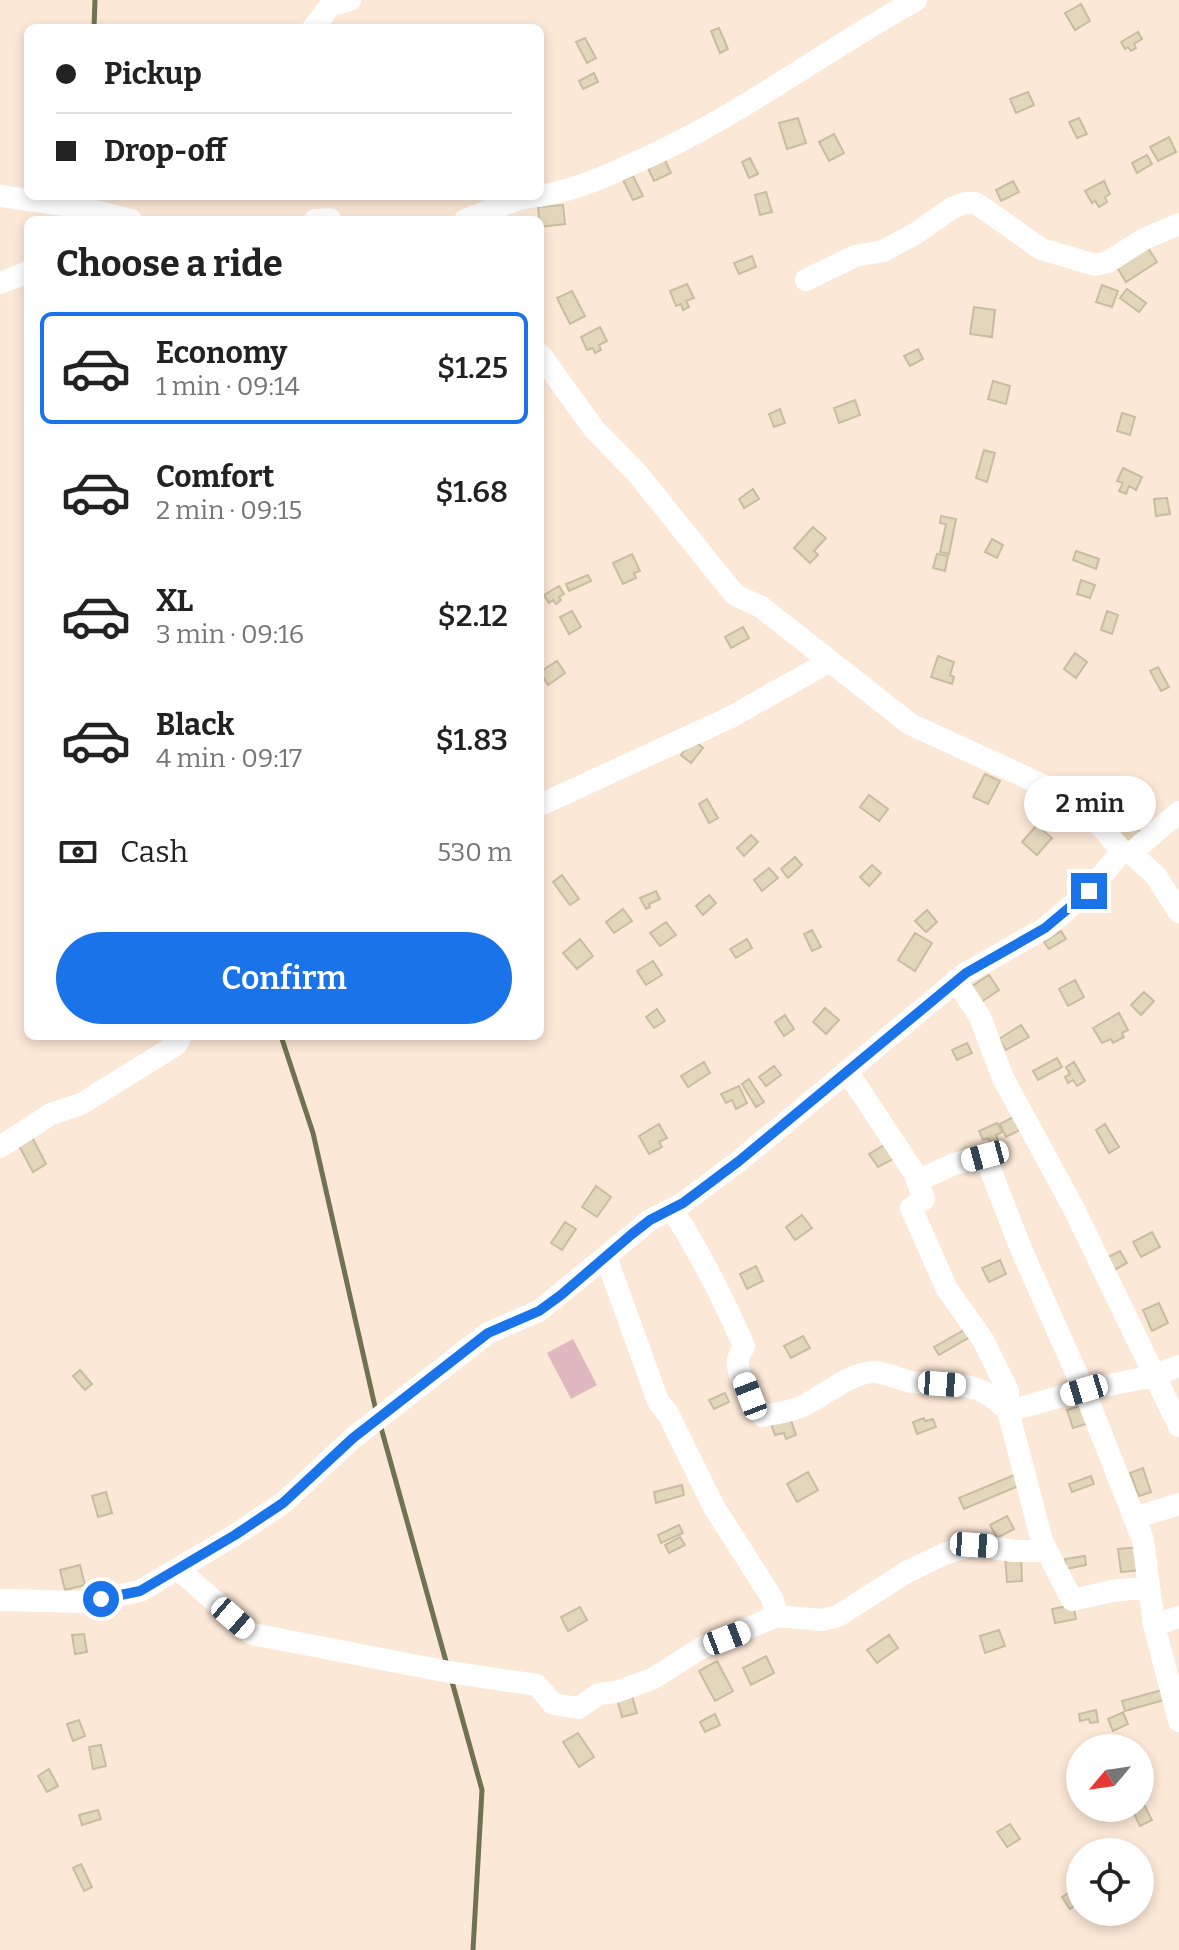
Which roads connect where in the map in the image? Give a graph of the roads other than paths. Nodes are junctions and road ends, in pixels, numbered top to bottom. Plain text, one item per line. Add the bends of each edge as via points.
1 (350, 0) edge
2 (916, 0) edge
3 (875, 10) edge
4 (316, 24) edge
5 (544, 195) edge
6 (0, 196) edge
7 (24, 199) edge
8 (28, 200) edge
9 (516, 200) edge
10 (114, 216) edge
11 (475, 216) edge
12 (1179, 224) edge
13 (24, 274) edge
14 (806, 280) dead end
15 (0, 283) edge
16 (544, 360) edge
17 (830, 661) junction
18 (544, 803) edge
19 (1179, 812) edge
20 (1126, 852) junction
21 (1179, 912) edge
22 (956, 980) junction
23 (179, 1040) edge
24 (847, 1071) junction
25 (0, 1147) edge
26 (917, 1181) junction
27 (672, 1209) junction
28 (606, 1257) junction
29 (1179, 1366) edge
30 (1154, 1376) junction
31 (1084, 1390) junction
32 (1008, 1411) junction
33 (1179, 1426) edge
34 (1179, 1504) edge
35 (1134, 1518) junction
36 (1047, 1551) junction
37 (178, 1569) junction
38 (1148, 1587) junction
39 (0, 1600) edge
40 (777, 1616) junction
41 (1179, 1617) edge
42 (1154, 1625) junction
43 (1179, 1721) edge

1 - 4 street via 330,6
2 - 3 street
3 - 5 street via 687,140 595,181
6 - 7 street
8 - 10 street
9 - 11 street
12 - 14 street via 1095,265 1041,249 975,203 965,203 883,251 855,256
13 - 15 street
16 - 17 street via 594,429 636,472 735,595 761,607
17 - 18 street via 731,717
17 - 20 street via 910,724 1049,788 1093,817
19 - 20 street
20 - 21 street via 1156,876
20 - 22 street via 1045,928
22 - 24 street
22 - 30 street via 980,1017 1003,1078 1074,1209
23 - 25 street via 81,1104 51,1114
24 - 26 street
24 - 27 street
26 - 31 street via 985,1156
26 - 32 street via 924,1199 911,1208 947,1289 983,1340 1008,1391
27 - 28 street via 650,1220
27 - 32 street via 727,1307 744,1346 738,1358 741,1372 763,1416 803,1406 871,1372 907,1382 981,1389
28 - 37 street via 539,1311 488,1333 353,1438 283,1503
28 - 40 street via 658,1401 714,1507 772,1598
29 - 30 street
30 - 31 street
30 - 33 street
31 - 32 street
31 - 35 street
32 - 36 street
34 - 35 street
35 - 38 street via 1143,1540
36 - 38 street via 1072,1600
36 - 40 street via 974,1545 905,1573 838,1616
37 - 39 street via 140,1591 107,1598
37 - 40 street via 252,1634 537,1685 553,1704 578,1708 599,1694 652,1679 703,1647
38 - 42 street
41 - 42 street
42 - 43 street

